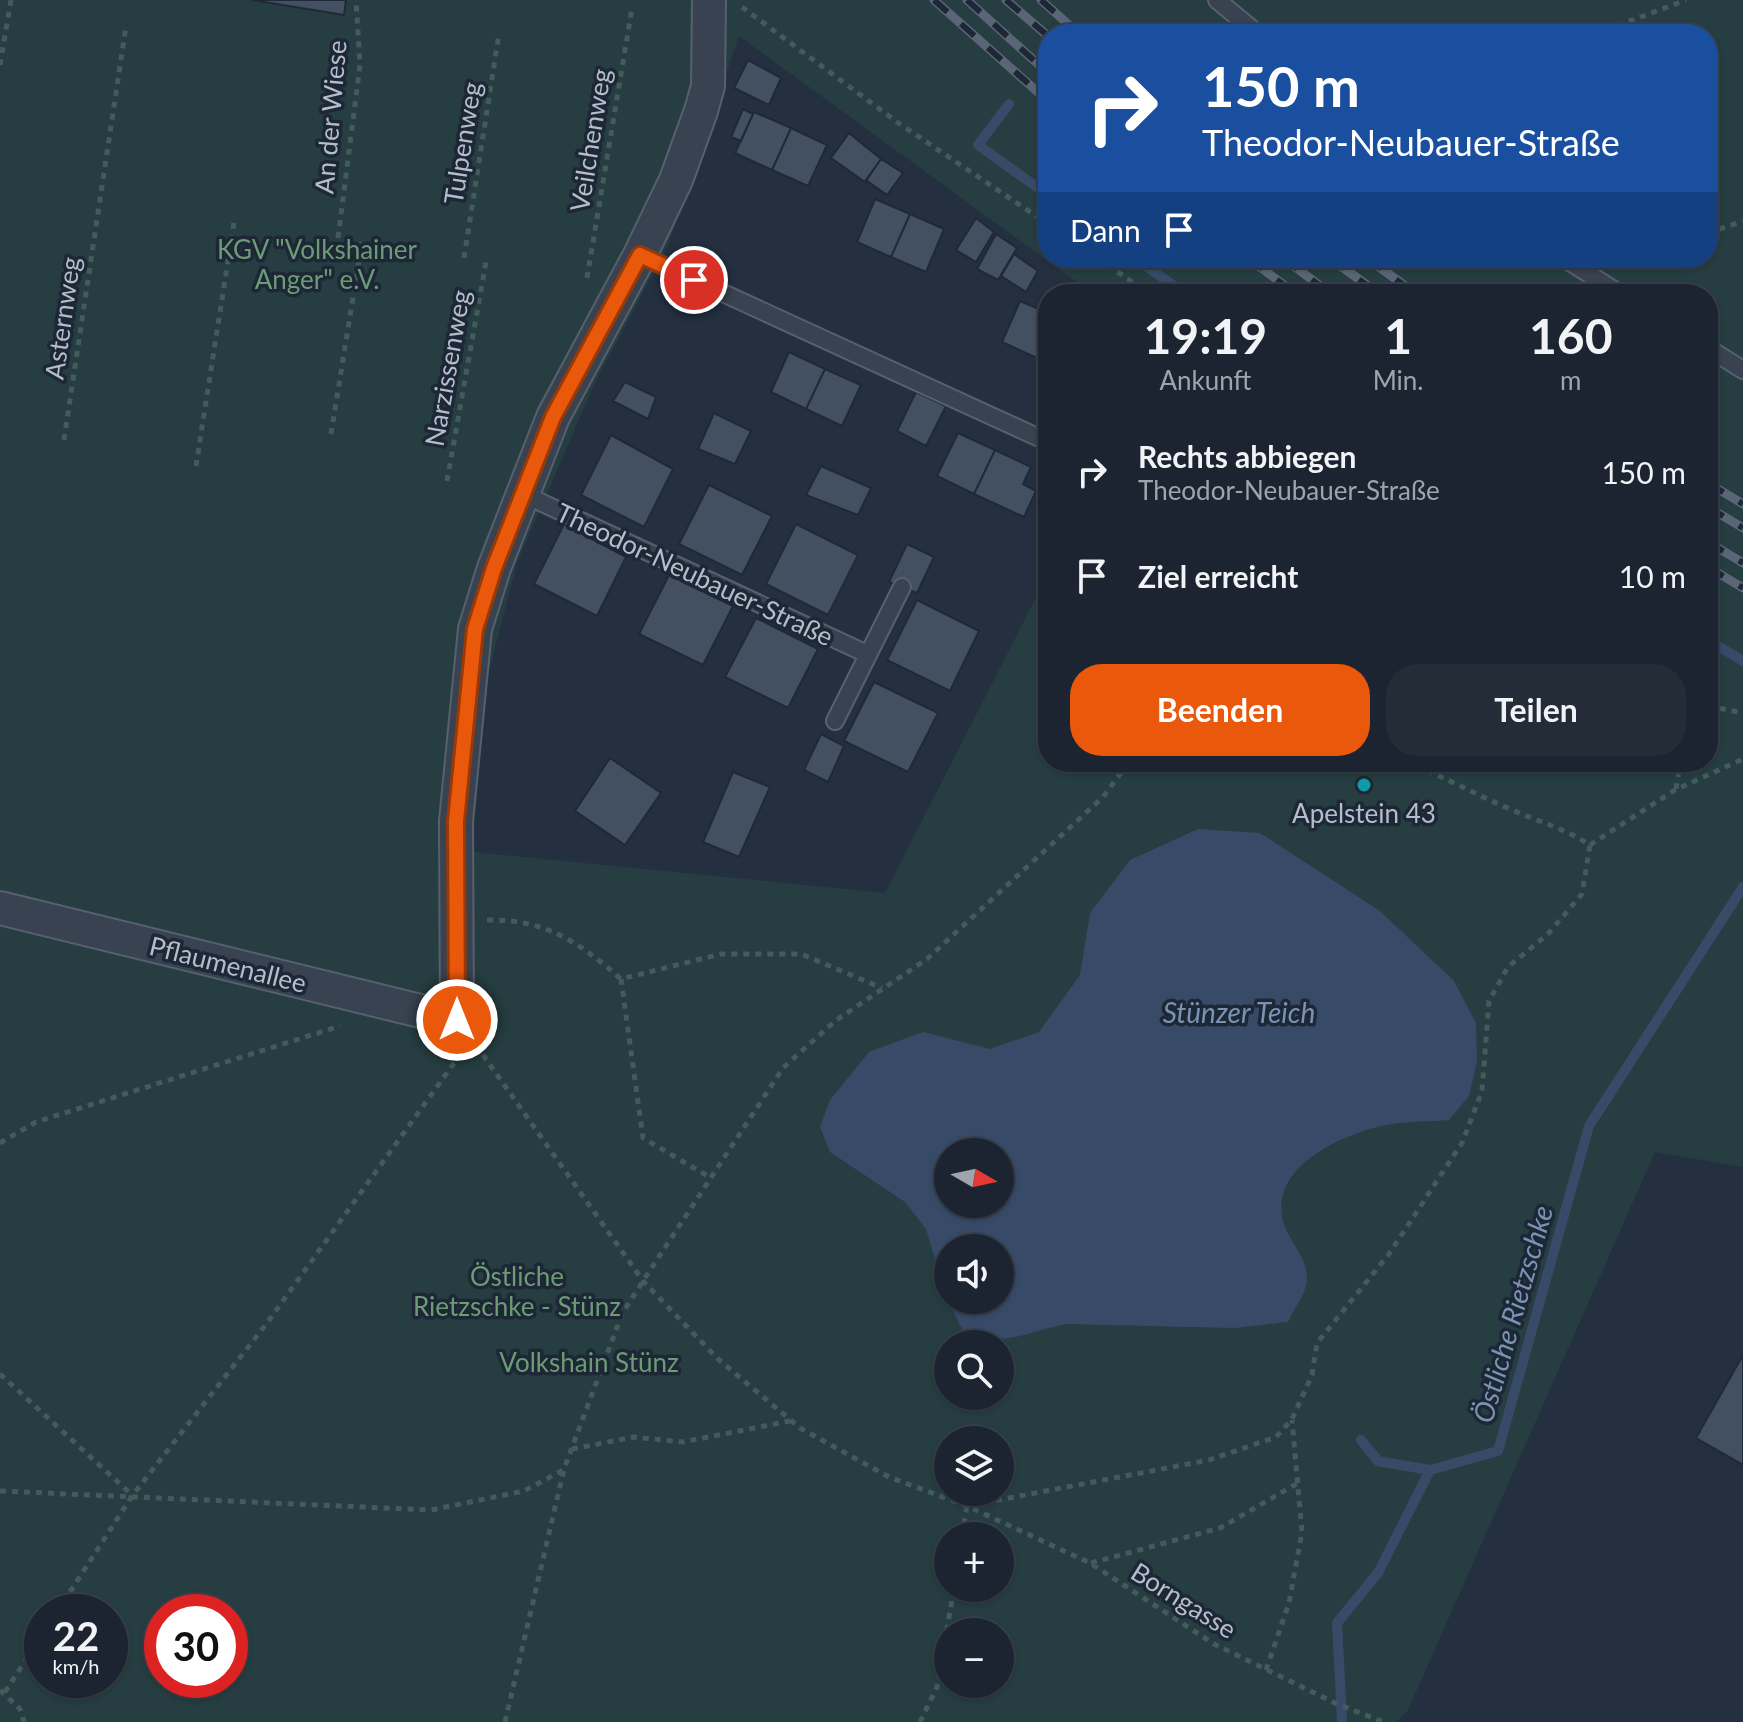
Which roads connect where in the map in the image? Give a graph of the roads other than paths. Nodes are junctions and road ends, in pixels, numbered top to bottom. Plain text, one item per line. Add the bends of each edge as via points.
1 (709, 0) edge
2 (1217, 0) edge
3 (1246, 24) edge
4 (640, 255) junction
5 (1580, 268) edge
6 (1604, 284) edge
7 (1718, 354) edge
8 (1743, 370) edge
9 (1038, 437) edge
10 (523, 494) junction
11 (902, 587) dead end
12 (867, 654) junction
13 (835, 721) dead end
14 (0, 908) edge
15 (457, 1020) joint

1 - 4 street, Theodor-Neubauer-Straße via 705,99 676,180
2 - 3 lane
4 - 9 lane
4 - 10 street, Theodor-Neubauer-Straße via 553,417
5 - 6 lane
7 - 8 lane
10 - 12 lane, Theodor-Neubauer-Straße
10 - 15 street, Theodor-Neubauer-Straße via 475,629 456,821
11 - 12 lane
12 - 13 lane
14 - 15 street, Pflaumenallee

